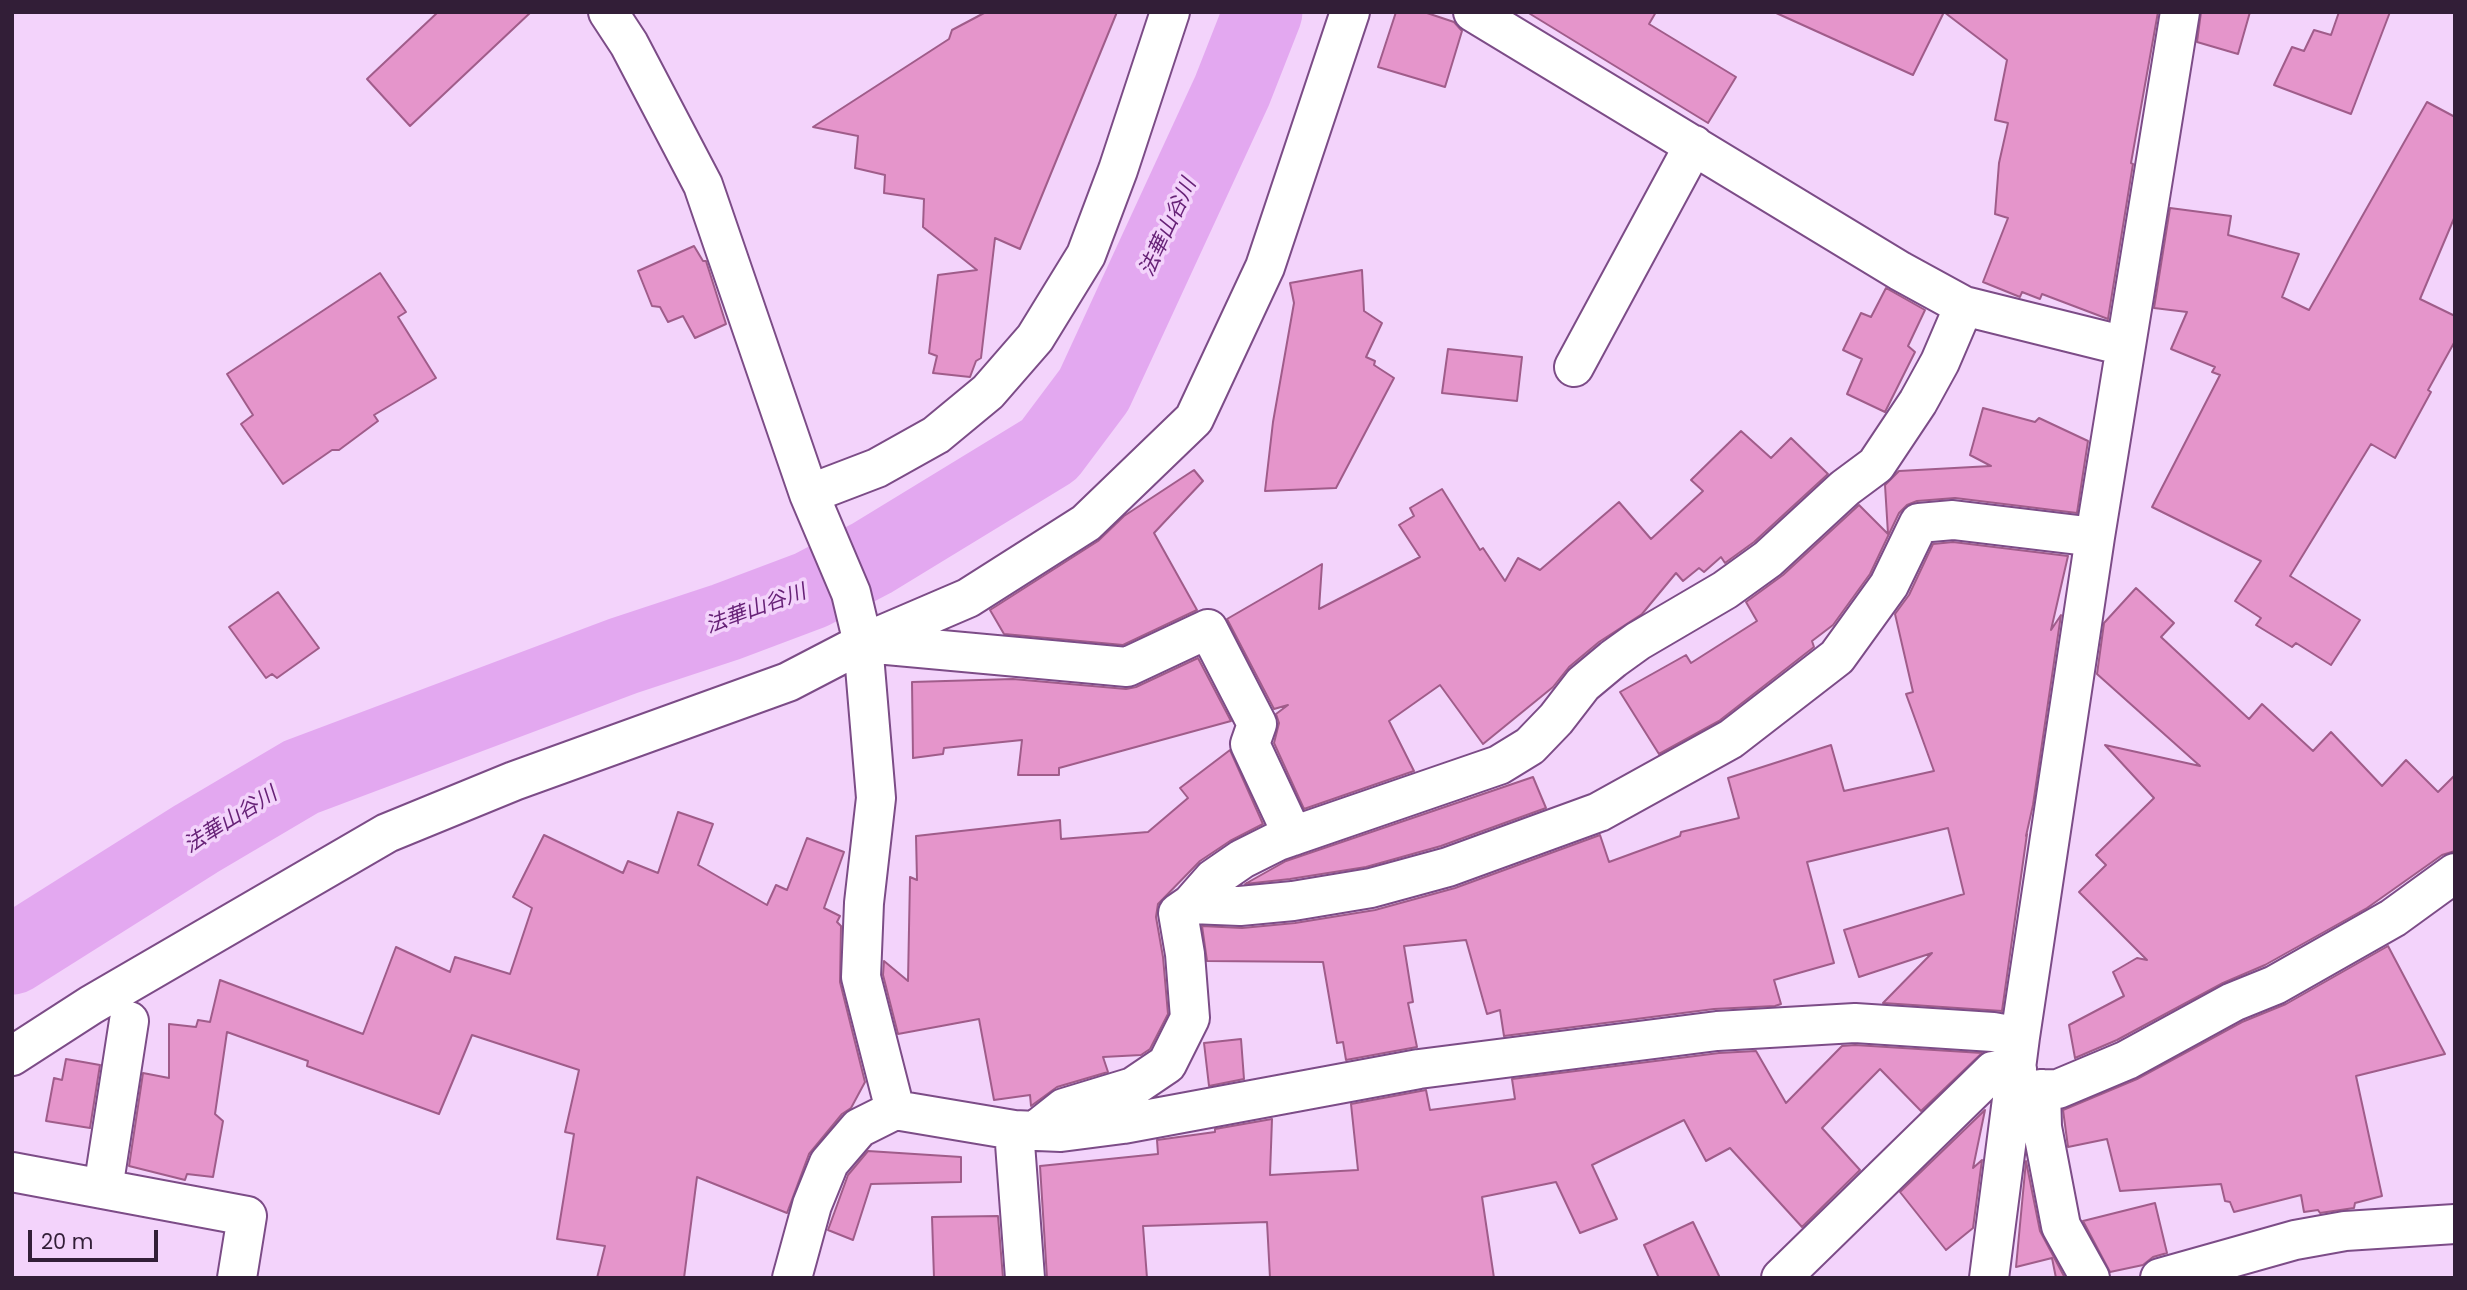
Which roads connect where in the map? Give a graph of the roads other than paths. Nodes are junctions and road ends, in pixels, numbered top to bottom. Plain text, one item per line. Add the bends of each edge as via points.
1 (608, 12) edge
2 (1170, 12) edge
3 (1350, 12) edge
4 (1473, 12) edge
5 (2180, 12) edge
6 (1694, 145) junction
7 (1965, 306) junction
8 (2125, 346) junction
9 (1574, 367) dead end
10 (809, 494) junction
11 (2095, 537) junction
12 (863, 643) junction
13 (1293, 836) junction
14 (2455, 873) edge
15 (1191, 904) junction
16 (129, 1021) dead end
17 (12, 1056) edge
18 (2023, 1071) junction
19 (895, 1110) junction
20 (1025, 1130) junction
21 (12, 1172) edge
22 (103, 1189) junction
23 (2455, 1224) edge
24 (237, 1278) edge
25 (792, 1278) edge
26 (1025, 1278) edge
27 (1782, 1278) edge
28 (1989, 1278) edge
29 (2090, 1278) edge
30 (2160, 1278) edge

1 - 10 street via 703,185
2 - 10 street via 1086,255 1035,338 988,392 936,435 877,468
3 - 12 street via 1265,268 1194,419 1086,523 968,598
4 - 6 street
5 - 8 street
6 - 7 street
6 - 9 street
7 - 8 street
7 - 13 street via 1918,402 1876,465 1768,559 1613,659 1583,684 1530,746 1510,759
8 - 11 street
10 - 12 street via 851,593
11 - 15 street via 1953,520 1919,523 1889,584 1837,657 1731,739 1599,812 1448,867 1371,888 1240,906
11 - 18 street
12 - 13 street via 1127,667 1208,629 1257,724 1250,744
12 - 17 street via 788,682 514,781 387,833
12 - 19 street via 877,797 861,977
13 - 15 street via 1242,859 1213,879
14 - 18 street via 2393,918 2127,1060 2058,1089
15 - 20 street via 1178,913 1190,1018 1167,1064 1133,1087 1065,1108
16 - 22 street
18 - 20 street via 1993,1032 1855,1023 1717,1031 1419,1069 1123,1124 1061,1132
18 - 27 street via 1993,1071
18 - 28 street
18 - 29 street via 2042,1127 2061,1226
19 - 20 street
19 - 25 street via 859,1128 829,1163
20 - 26 street
21 - 22 street
22 - 24 street via 247,1216
23 - 30 street via 2345,1231 2295,1240

